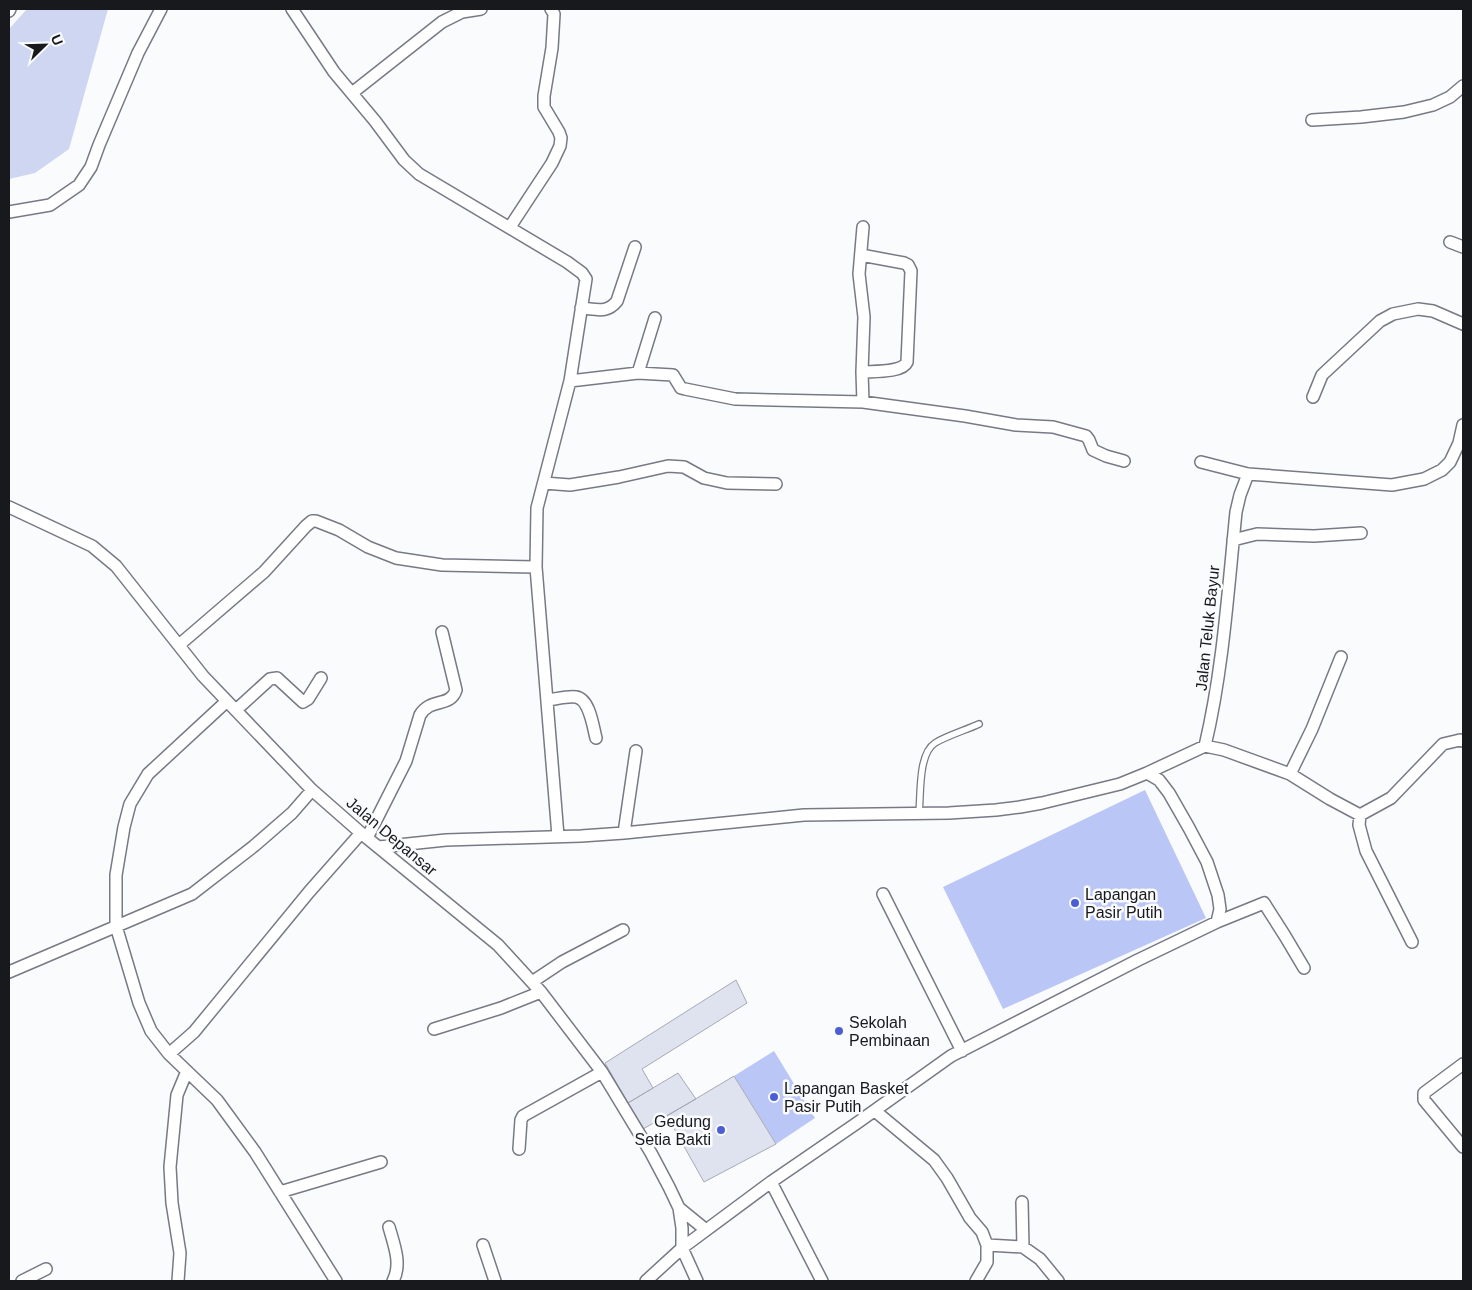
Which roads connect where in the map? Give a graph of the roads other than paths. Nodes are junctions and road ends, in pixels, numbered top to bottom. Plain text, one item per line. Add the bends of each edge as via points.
1 (161, 9) edge
2 (292, 9) edge
3 (481, 9) edge
4 (551, 9) edge
5 (1463, 86) edge
6 (352, 92) junction
7 (1312, 120) dead end
8 (9, 212) edge
9 (863, 226) dead end
10 (510, 227) junction
11 (1450, 242) dead end
12 (635, 247) dead end
13 (1463, 247) edge
14 (861, 255) junction
15 (581, 308) junction
16 (655, 318) dead end
17 (1463, 324) edge
18 (862, 372) junction
19 (638, 373) junction
20 (570, 381) junction
21 (1313, 397) dead end
22 (863, 402) junction
23 (1463, 425) edge
24 (1124, 461) dead end
25 (1201, 462) dead end
26 (1248, 474) junction
27 (544, 483) junction
28 (776, 484) dead end
29 (9, 507) edge
30 (1361, 533) dead end
31 (1233, 540) junction
32 (536, 567) junction
33 (442, 632) dead end
34 (179, 646) junction
35 (1341, 657) dead end
36 (321, 678) dead end
37 (548, 700) junction
38 (227, 701) junction
39 (236, 710) junction
40 (979, 724) dead end
41 (596, 738) dead end
42 (1463, 742) edge
43 (1205, 746) junction
44 (636, 751) dead end
45 (1147, 772) junction
46 (1290, 774) junction
47 (312, 790) junction
48 (919, 814) junction
49 (1360, 814) junction
50 (624, 833) junction
51 (364, 836) junction
52 (558, 836) junction
53 (379, 847) junction
54 (882, 894) dead end
55 (1217, 922) junction
56 (116, 926) junction
57 (623, 930) dead end
58 (1412, 942) dead end
59 (1304, 968) dead end
60 (9, 972) edge
61 (532, 982) junction
62 (541, 992) junction
63 (434, 1029) dead end
64 (962, 1051) junction
65 (170, 1054) junction
66 (1463, 1064) edge
67 (187, 1071) junction
68 (602, 1072) junction
69 (875, 1111) junction
70 (1463, 1147) edge
71 (519, 1149) dead end
72 (382, 1162) dead end
73 (772, 1182) junction
74 (280, 1192) junction
75 (1022, 1202) dead end
76 (679, 1208) junction
77 (389, 1227) dead end
78 (706, 1230) junction
79 (482, 1245) dead end
80 (987, 1245) junction
81 (1023, 1247) junction
82 (682, 1248) junction
83 (46, 1269) dead end
84 (22, 1281) edge
85 (178, 1281) edge
86 (336, 1281) edge
87 (393, 1281) edge
88 (495, 1281) edge
89 (646, 1281) edge
90 (697, 1281) edge
91 (822, 1281) edge
92 (976, 1281) edge
93 (1058, 1281) edge

1 - 8 street via 138,53 83,179 50,205
2 - 6 street via 334,72
3 - 6 street via 462,12 442,22
4 - 10 street via 554,14 552,48 544,107 559,132 560,146
5 - 7 street via 1433,105 1404,112
6 - 10 street via 404,160 419,174
9 - 14 street
10 - 15 street via 582,273 586,279
11 - 13 street
12 - 15 street via 612,307 605,310
14 - 18 street
14 - 18 street via 904,263 911,271 906,365 899,369
15 - 20 street
16 - 19 street
17 - 21 street via 1433,311 1418,309 1392,314 1380,321 1322,375
18 - 22 street
19 - 20 street
19 - 22 street via 672,375 681,388 736,399
20 - 27 street
22 - 24 street via 1016,425 1053,427 1084,435 1093,450
23 - 26 street via 1450,462 1424,479 1392,485
25 - 26 street
26 - 31 street, Jalan Teluk Bayur via 1236,512
27 - 28 street via 570,485 675,466 727,483
27 - 32 street via 537,508
29 - 34 street, Jalan Depansar via 103,554
30 - 31 street via 1314,536 1257,534
31 - 43 street, Jalan Teluk Bayur via 1220,667
32 - 34 street via 442,566 396,558 339,530 312,521 264,572
32 - 37 street
33 - 51 street via 456,690 454,696 429,706 420,715 406,760
34 - 38 street, Jalan Depansar
35 - 46 street
36 - 39 street via 303,702 277,678 270,678
37 - 41 street via 581,699 590,713
37 - 52 street
38 - 39 street, Jalan Depansar
38 - 56 street via 148,774 130,804 116,875
39 - 47 street, Jalan Depansar
40 - 48 lane via 929,748 922,769
42 - 49 street via 1443,744 1391,798
43 - 45 street
43 - 46 street
44 - 50 street
45 - 48 street via 1120,784 1020,807
45 - 55 street via 1169,793 1207,862 1218,895 1220,909
46 - 49 street
47 - 51 street, Jalan Depansar
47 - 56 street via 292,813 254,846 192,894
48 - 50 street via 804,815
49 - 58 street via 1359,824 1366,851
50 - 52 street
51 - 53 street, Jalan Depansar
51 - 65 street via 309,892 194,1032
52 - 53 street via 446,840
53 - 61 street, Jalan Depansar via 498,945
54 - 64 street
55 - 59 street via 1264,903
55 - 64 street
56 - 60 street
56 - 65 street via 139,1003 151,1031
57 - 61 street
61 - 62 street, Jalan Depansar
62 - 63 street
62 - 68 street, Jalan Depansar
64 - 69 street
65 - 67 street
66 - 70 street via 1424,1093 1427,1106
67 - 74 street via 217,1100
67 - 85 street via 177,1095 170,1167 180,1253
68 - 71 street via 523,1116
68 - 76 street, Jalan Depansar via 651,1153
69 - 73 street
69 - 80 street via 934,1160 982,1232
72 - 74 street
73 - 78 street
73 - 91 street
74 - 86 street
75 - 81 street
76 - 78 street
76 - 82 street, Jalan Depansar
77 - 87 street via 398,1264
78 - 82 street
79 - 88 street
80 - 81 street
80 - 92 street via 988,1262
81 - 93 street via 1040,1259
82 - 89 street
82 - 90 street
83 - 84 street

